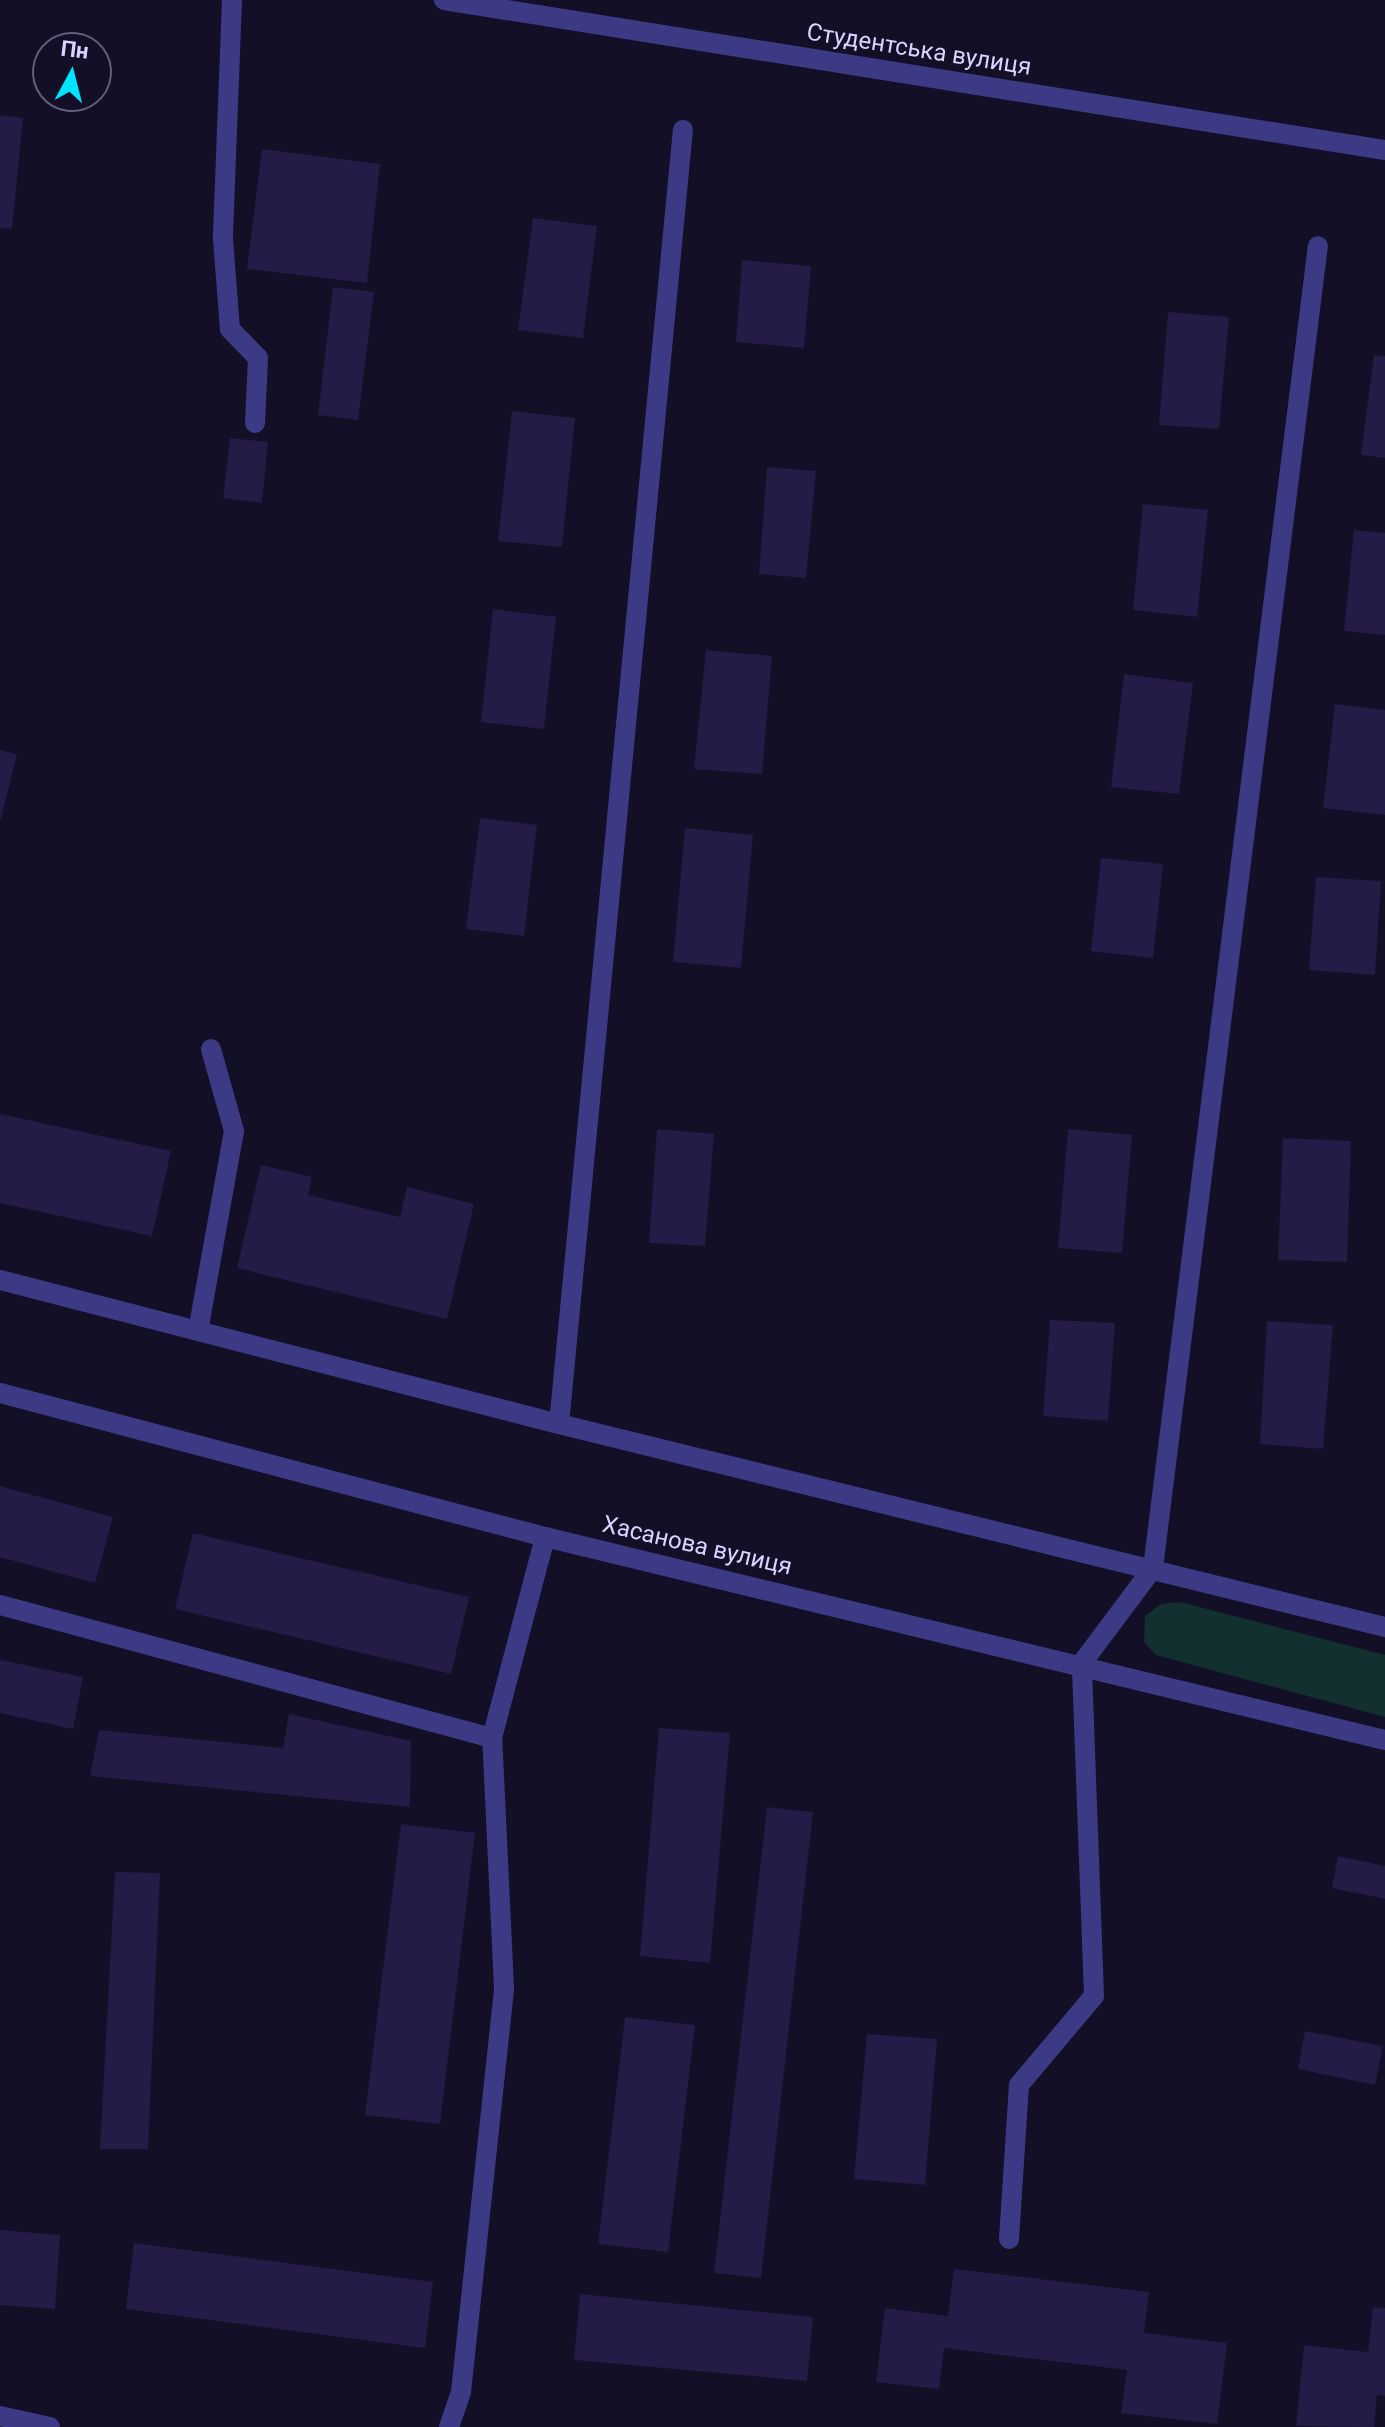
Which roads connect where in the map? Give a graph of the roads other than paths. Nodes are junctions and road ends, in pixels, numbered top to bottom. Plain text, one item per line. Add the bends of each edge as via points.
1 (232, 0) edge
2 (444, 0) edge
3 (498, 5) edge
4 (683, 130) dead end
5 (1385, 150) edge
6 (1318, 246) dead end
7 (255, 423) dead end
8 (211, 1049) dead end
9 (0, 1280) edge
10 (198, 1331) junction
11 (0, 1393) edge
12 (559, 1424) junction
13 (545, 1537) junction
14 (1153, 1568) junction
15 (0, 1605) edge
16 (1385, 1627) edge
17 (1082, 1663) junction
18 (492, 1738) junction
19 (1385, 1740) edge
20 (1009, 2239) dead end
21 (0, 2416) edge
22 (50, 2427) edge
23 (449, 2427) edge

1 - 7 street via 223,239 230,329 258,358
2 - 3 street, Студентська вулиця
3 - 5 street, Студентська вулиця
4 - 12 street
6 - 14 street
8 - 10 street via 234,1131
9 - 10 street
10 - 12 street
11 - 13 street, Хасанова вулиця
12 - 14 street
13 - 17 street, Хасанова вулиця
13 - 18 street
14 - 16 street
14 - 17 street
15 - 18 street
17 - 19 street, Хасанова вулиця
17 - 20 street via 1094,1996 1019,2085
18 - 23 street via 504,1988 461,2392
21 - 22 street

